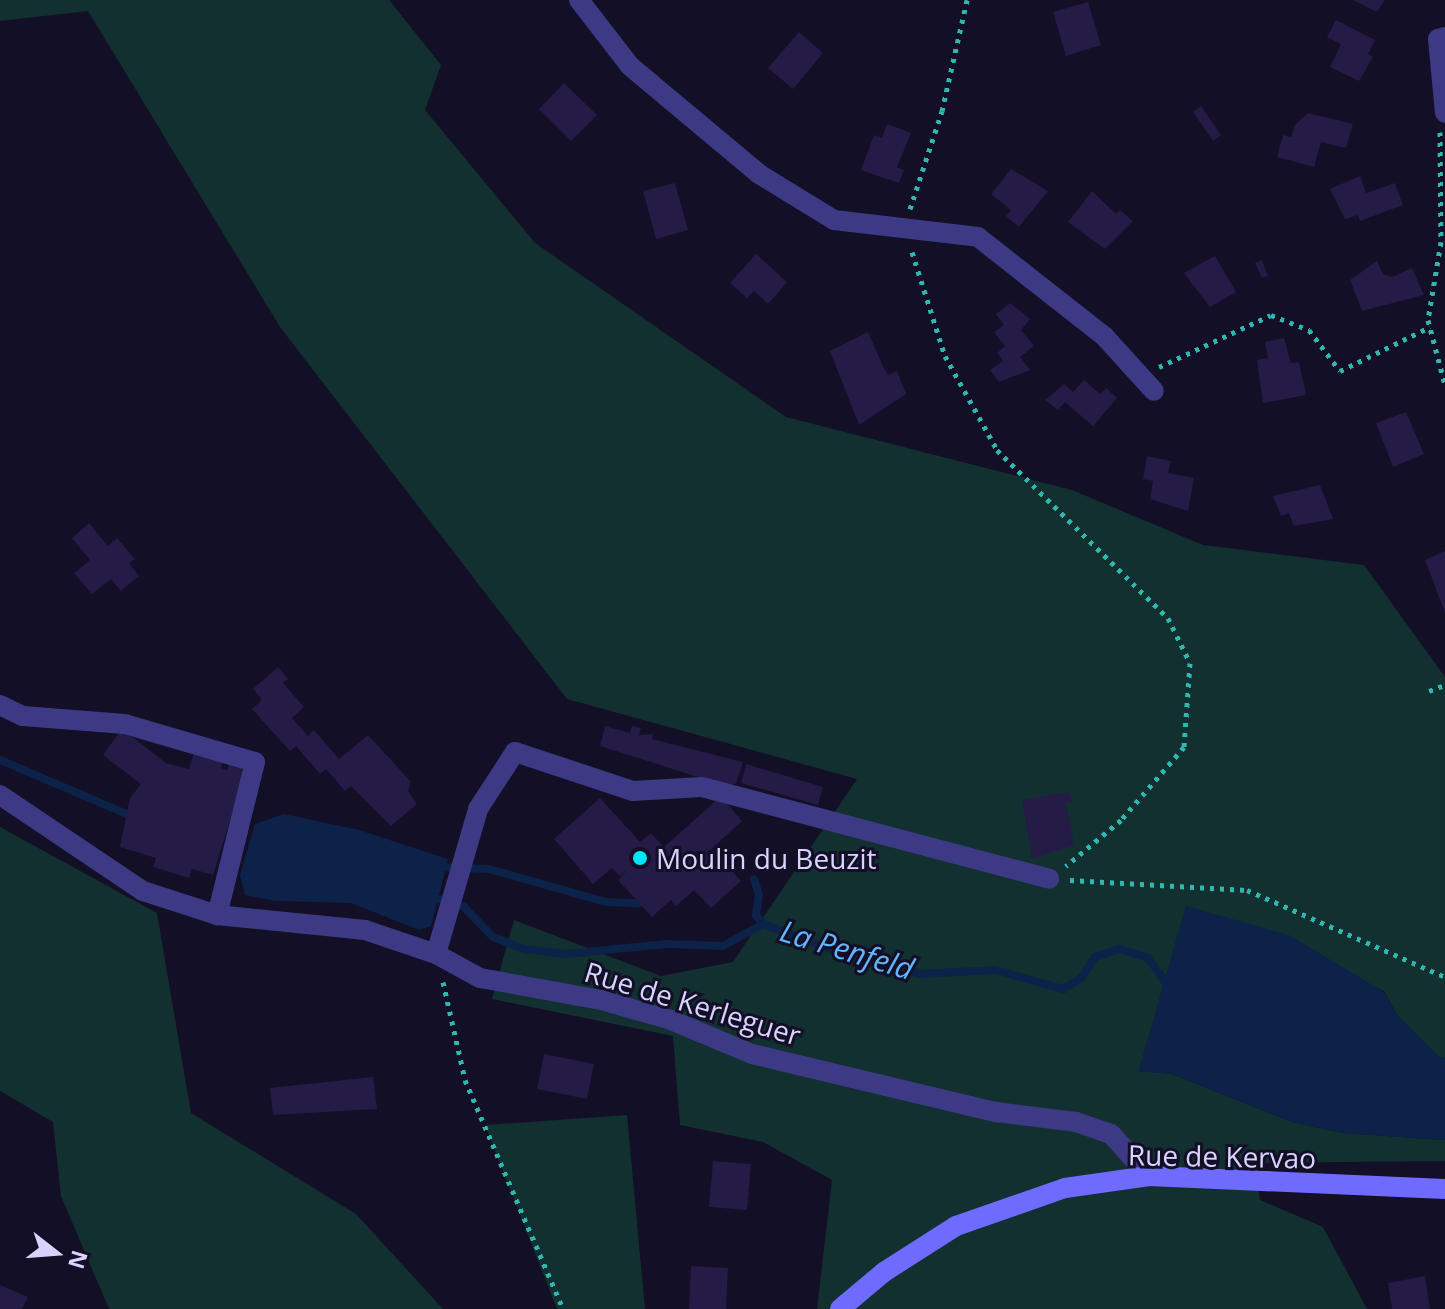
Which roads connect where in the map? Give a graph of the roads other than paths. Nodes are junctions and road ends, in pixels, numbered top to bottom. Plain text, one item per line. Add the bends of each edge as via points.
1 (579, 0) edge
2 (1445, 37) edge
3 (1445, 115) edge
4 (1147, 383) road end
5 (0, 705) edge
6 (0, 795) edge
7 (1049, 879) road end
8 (217, 915) junction
9 (436, 954) junction
10 (1149, 1176) junction
11 (1445, 1189) edge
12 (840, 1309) edge

1 - 4 street via 630,66 759,174 834,220 978,237 1055,295
2 - 3 street via 1438,39
5 - 8 street via 23,716 125,724 255,762
6 - 8 street, Rue de Kerleguer via 143,891
7 - 9 street via 702,787 633,791 515,752 478,809
8 - 9 street, Rue de Kerleguer via 365,930
9 - 10 street, Rue de Kerleguer via 480,978 601,1000 671,1020 752,1054 996,1112 1076,1122 1111,1134
10 - 11 main road, Rue de Kervao
10 - 12 main road, Rue de Kervao via 1065,1188 956,1226 884,1272

